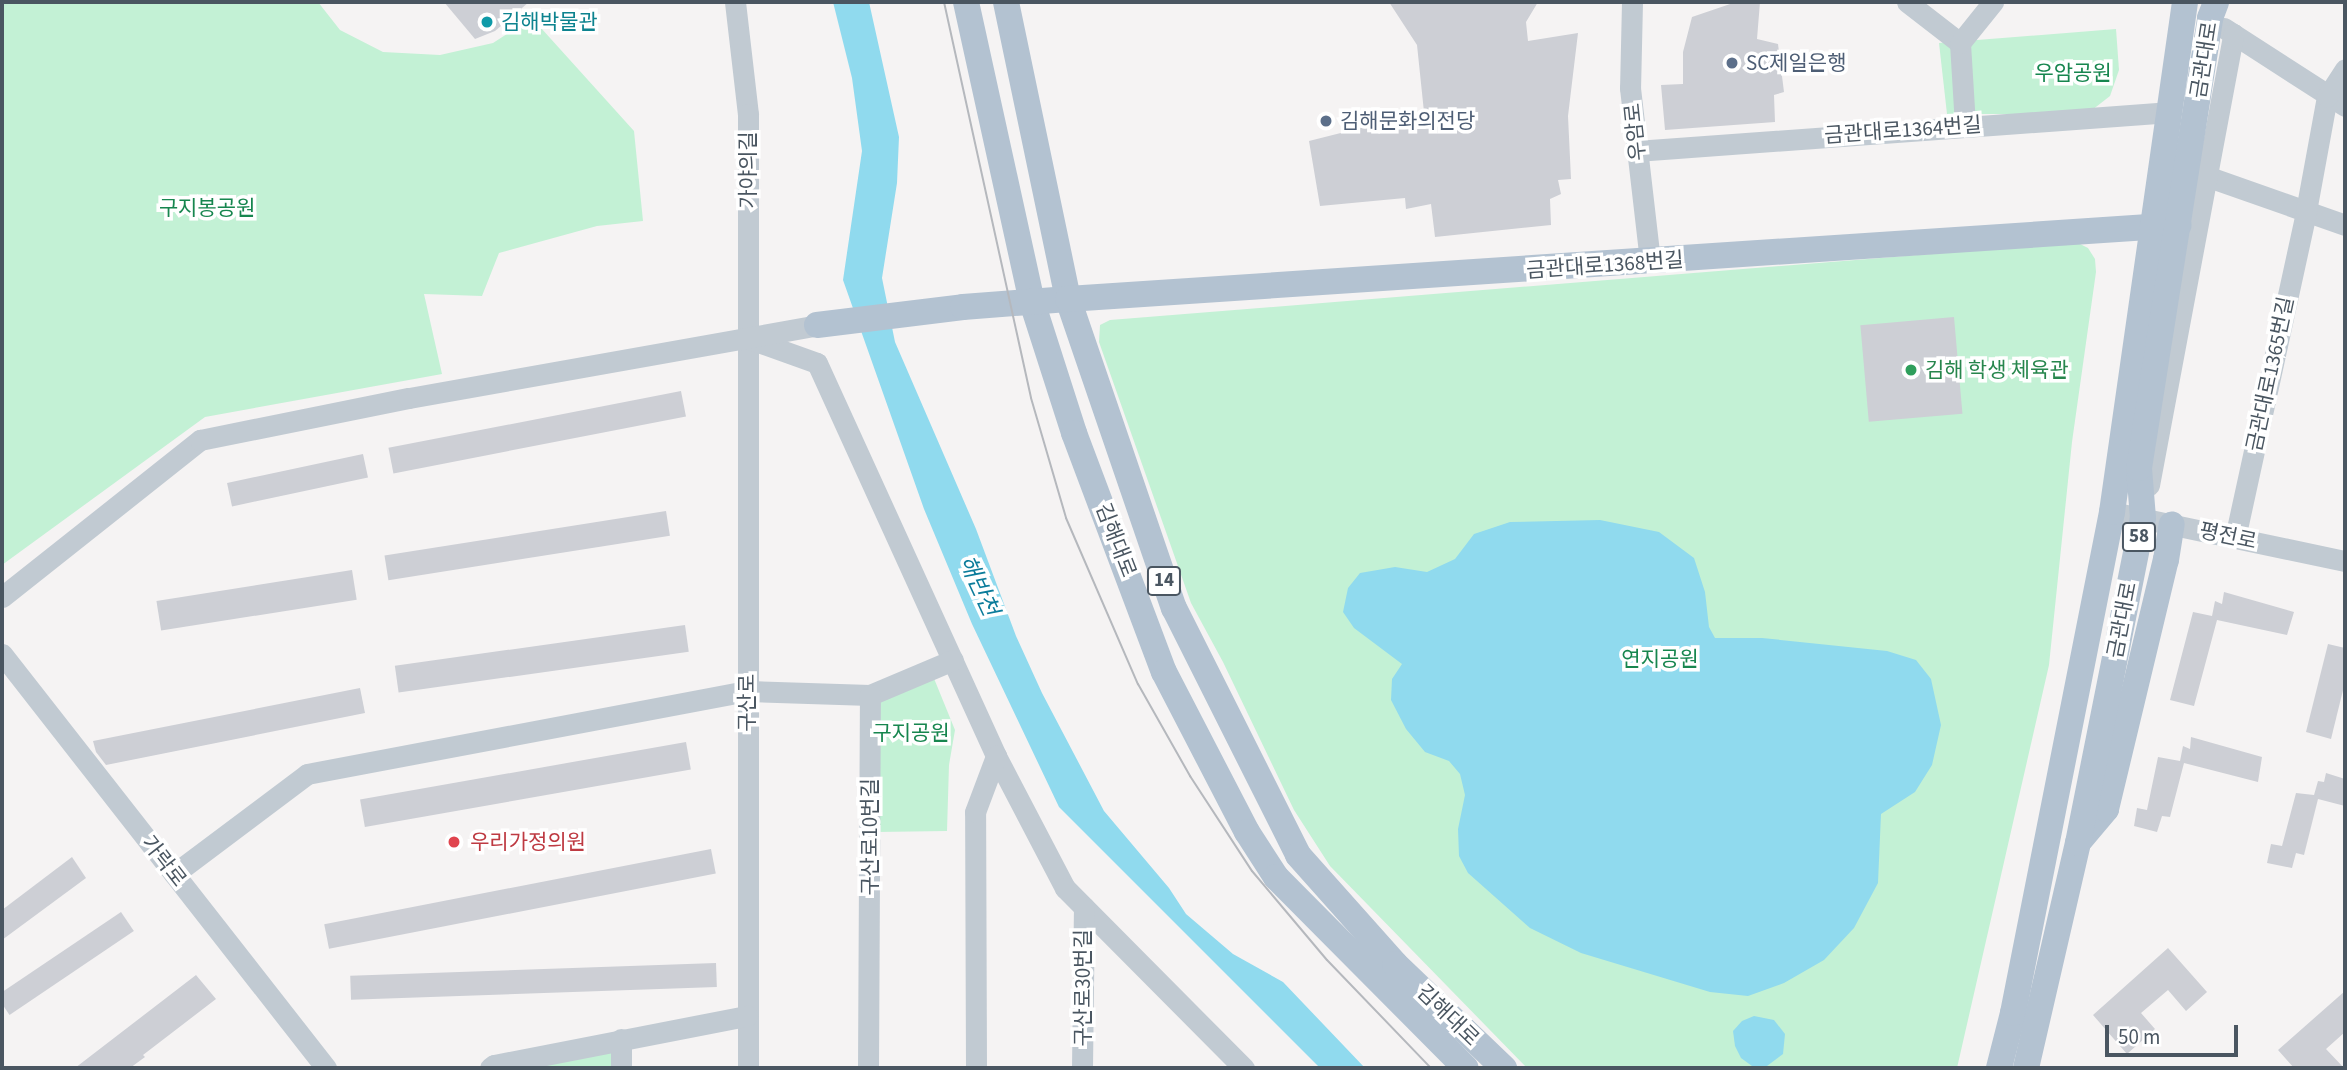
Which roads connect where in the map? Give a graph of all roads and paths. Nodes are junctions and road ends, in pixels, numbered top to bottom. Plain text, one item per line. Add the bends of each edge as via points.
1 (735, 2) edge
2 (966, 2) edge
3 (1006, 2) edge
4 (1632, 2) edge
5 (1908, 2) edge
6 (1993, 2) edge
7 (2185, 2) edge
8 (2213, 10) edge
9 (2233, 34) junction
10 (1960, 43) junction
11 (2345, 69) edge
12 (2336, 102) edge
13 (2171, 112) junction
14 (1965, 125) junction
15 (1636, 151) junction
16 (2206, 176) junction
17 (2306, 211) junction
18 (2179, 225) junction
19 (2345, 225) edge
20 (2152, 227) junction
21 (1650, 262) junction
22 (1068, 299) junction
23 (1032, 302) junction
24 (817, 325) joint
25 (747, 338) junction
26 (2112, 512) junction
27 (2143, 518) junction
28 (2172, 524) junction
29 (2235, 538) junction
30 (2345, 561) edge
31 (2, 597) edge
32 (2, 654) edge
33 (953, 660) junction
34 (747, 691) junction
35 (870, 695) junction
36 (996, 756) junction
37 (2078, 843) junction
38 (174, 874) junction
39 (1084, 907) junction
40 (747, 1016) junction
41 (621, 1040) junction
42 (326, 1068) edge
43 (490, 1068) edge
44 (621, 1068) edge
45 (748, 1068) edge
46 (869, 1068) edge
47 (976, 1068) edge
48 (1082, 1068) edge
49 (1243, 1068) edge
50 (1466, 1068) edge
51 (1504, 1068) edge
52 (1999, 1068) edge
53 (2026, 1068) edge

1 - 25 street, 가야의길 via 748,114
2 - 23 main road, 김해대로
3 - 22 main road, 김해대로 / 14
4 - 15 street, 우암로 via 1630,88
5 - 10 street
6 - 10 street
7 - 13 main road, 금관대로
8 - 9 street
8 - 18 main road, 금관대로 / 58
9 - 12 street
9 - 16 street
10 - 14 street
11 - 12 street
12 - 17 street, 금관대로1365번길
13 - 14 street, 금관대로1364번길
13 - 20 main road, 금관대로
14 - 15 street, 금관대로1364번길
15 - 21 street, 우암로
16 - 17 street
16 - 27 street
17 - 19 street
17 - 29 street, 금관대로1365번길
18 - 20 main road, 금관대로1368번길
18 - 27 main road, 금관대로 / 58 via 2139,468
20 - 21 main road, 금관대로1368번길
20 - 26 main road, 금관대로
21 - 22 main road, 금관대로1368번길
22 - 23 main road, 금관대로1368번길
22 - 51 main road, 김해대로 / 14 via 1174,608 1298,855 1395,964
23 - 24 main road, 금관대로1368번길
23 - 50 main road, 김해대로 via 1074,433 1164,672 1247,832 1276,877
24 - 25 street
25 - 31 street via 200,440
25 - 33 street via 817,363
25 - 34 street, 구산로
26 - 27 street, 평전로
26 - 52 main road, 금관대로
27 - 28 street, 평전로
27 - 37 main road, 금관대로 / 58
28 - 29 street, 평전로
28 - 37 main road via 2106,809
29 - 30 street, 평전로
32 - 38 street, 가락로
33 - 35 street
33 - 36 street
34 - 35 street
34 - 38 street via 307,774
34 - 40 street, 구산로
35 - 46 street, 구산로10번길
36 - 39 street via 1065,888
36 - 47 street via 975,812
37 - 53 main road, 금관대로 / 58
38 - 42 street, 가락로
39 - 48 street, 구산로30번길
39 - 49 street
40 - 41 street
40 - 45 street, 구산로
41 - 43 street
41 - 44 street

